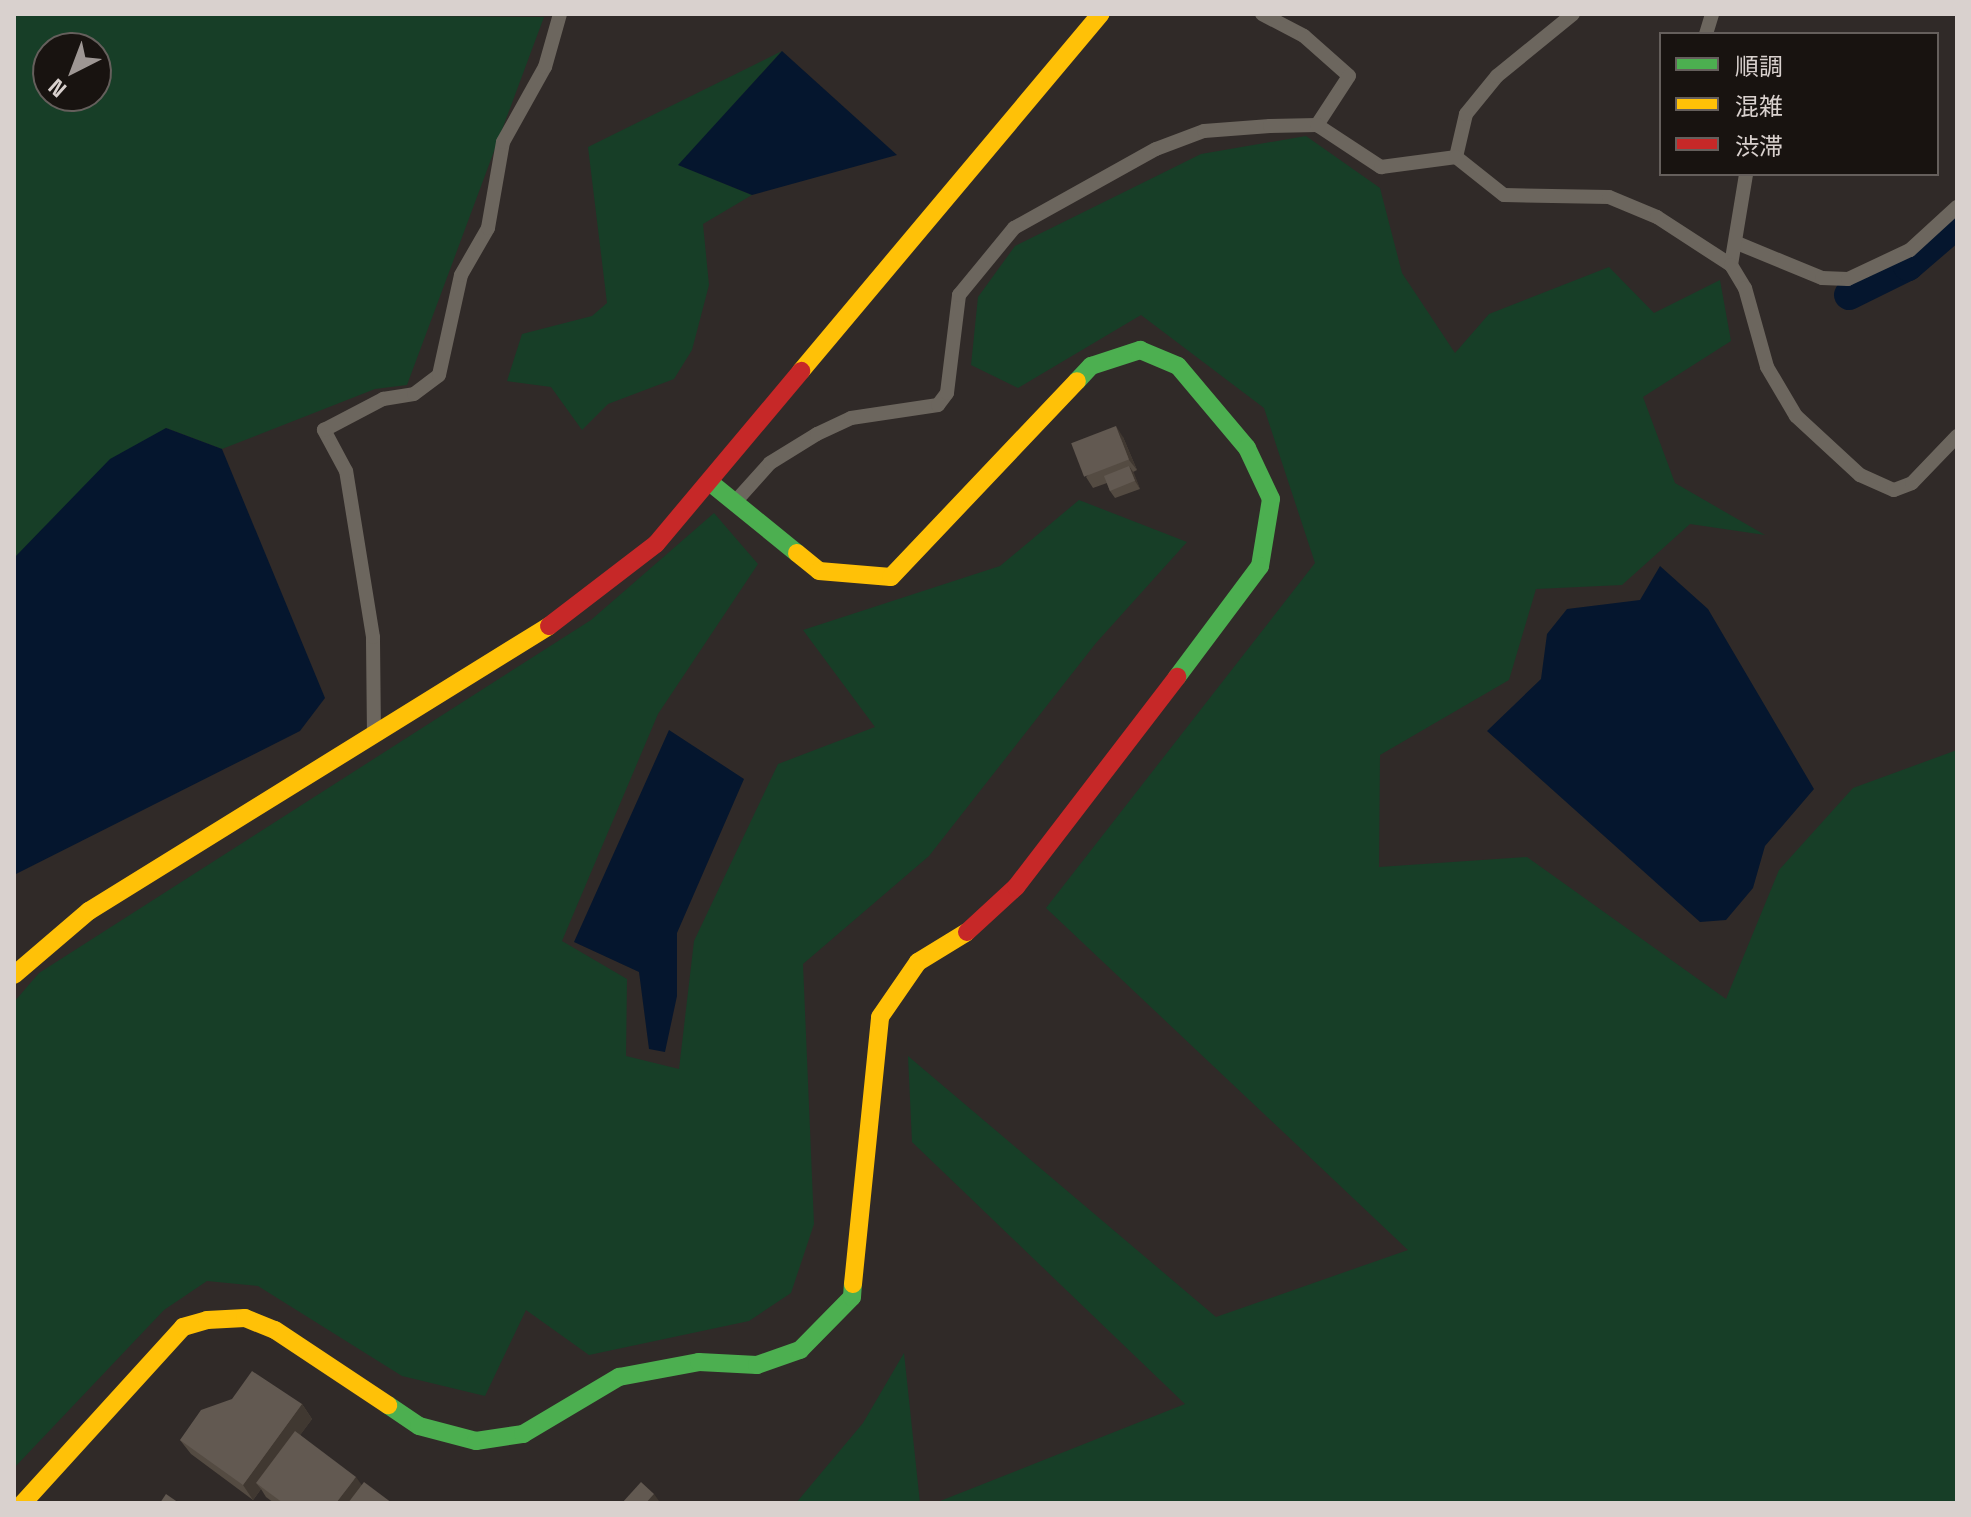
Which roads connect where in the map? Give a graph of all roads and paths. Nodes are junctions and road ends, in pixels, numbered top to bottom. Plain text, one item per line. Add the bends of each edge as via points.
1 (560, 14) edge
2 (1101, 14) edge
3 (1262, 14) edge
4 (1573, 14) edge
5 (1317, 125) junction
6 (1456, 157) junction
7 (1746, 176) edge
8 (1957, 207) edge
9 (1737, 243) junction
10 (1731, 265) junction
11 (1957, 436) edge
12 (712, 484) junction
13 (735, 502) junction
14 (374, 736) junction
15 (14, 975) edge
16 (23, 1503) edge

1 - 14 street via 545,67 503,142 488,228 461,275 439,375 414,394 383,399 324,430 346,471 373,637
2 - 12 street
3 - 5 street via 1304,36 1349,76
4 - 6 street via 1489,85 1466,114
5 - 6 street via 1381,167
5 - 13 street via 1204,131 1156,149 1014,228 959,295 947,393 938,405 851,418 817,434 770,463
6 - 10 street via 1504,195 1609,197 1657,217
7 - 9 street
8 - 9 street via 1910,250 1848,279 1822,278
9 - 10 street
10 - 11 street via 1745,288 1767,367 1796,416 1860,475 1894,490 1912,483
12 - 13 street
12 - 14 street via 586,603
13 - 16 street via 819,571 852,579 891,577 1091,366 1140,350 1178,366 1203,390 1247,448 1271,499 1260,566 1234,603 1016,887 973,928 918,962 880,1017 852,1297 800,1350 757,1365 699,1362 619,1377 523,1434 476,1441 419,1426 275,1330 245,1318 207,1320 183,1327
14 - 15 street via 89,911

